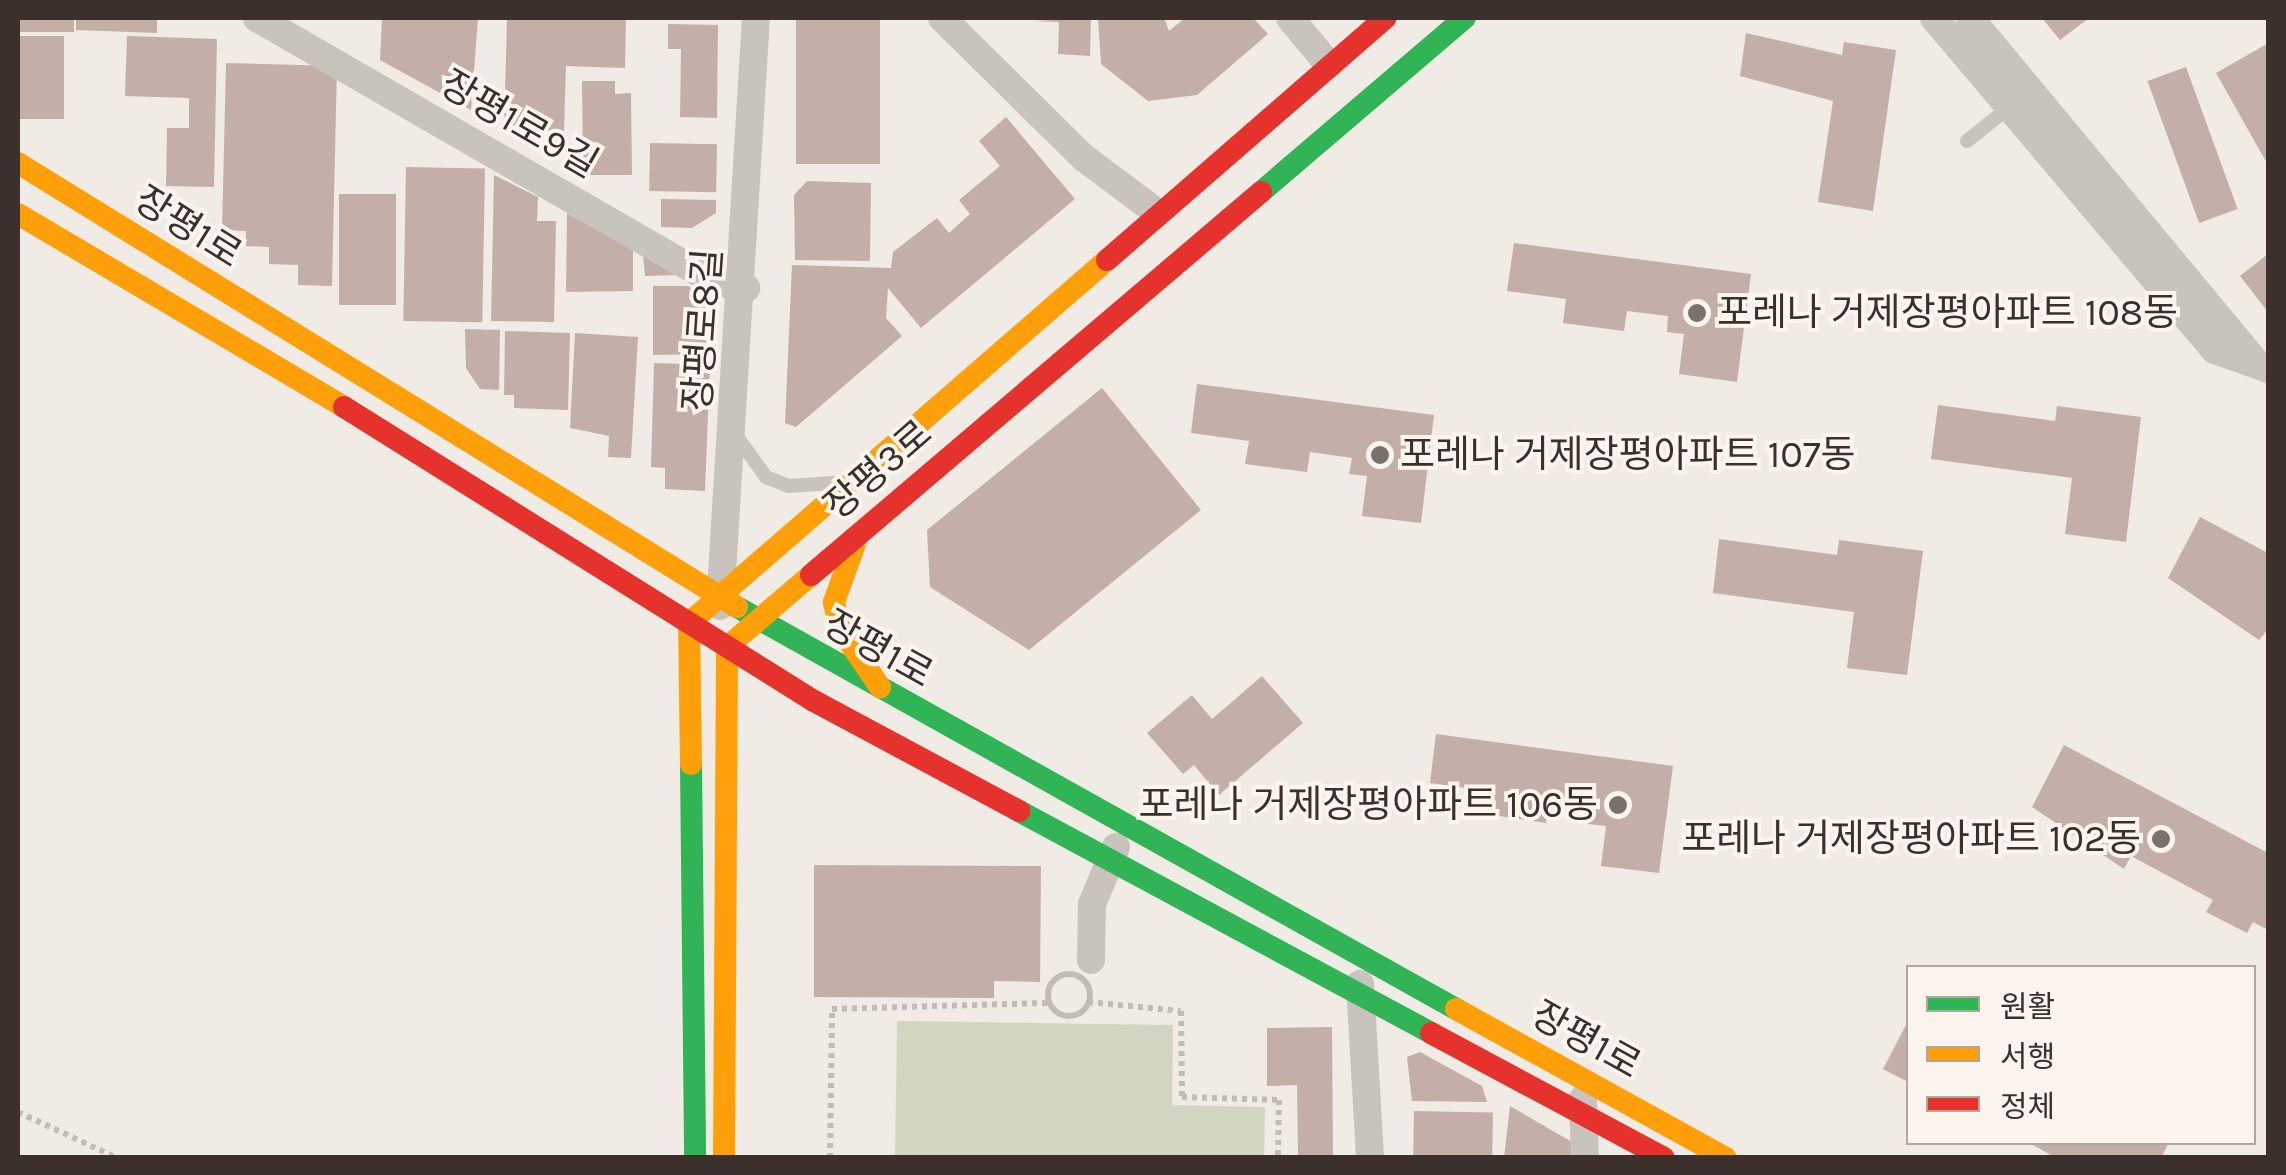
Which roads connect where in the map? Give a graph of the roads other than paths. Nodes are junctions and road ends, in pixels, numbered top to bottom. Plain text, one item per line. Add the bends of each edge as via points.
1 (257, 18) edge
2 (756, 18) edge
3 (942, 18) edge
4 (1290, 18) edge
5 (1385, 18) edge
6 (1466, 18) edge
7 (1934, 18) edge
8 (1970, 18) edge
9 (1329, 65) junction
10 (2021, 97) junction
11 (1967, 141) dead end
12 (18, 163) edge
13 (1155, 212) junction
14 (18, 214) edge
15 (746, 288) junction
16 (2263, 367) edge
17 (734, 429) junction
18 (845, 480) junction
19 (864, 530) junction
20 (718, 596) junction
21 (758, 620) junction
22 (688, 623) junction
23 (727, 647) junction
24 (886, 694) junction
25 (1124, 827) junction
26 (1110, 860) junction
27 (1359, 956) junction
28 (1091, 960) dead end
29 (1361, 994) junction
30 (1583, 1078) junction
31 (1584, 1113) junction
32 (695, 1158) edge
33 (724, 1158) edge
34 (1370, 1158) edge
35 (1585, 1158) edge
36 (1664, 1158) edge
37 (1726, 1158) edge

1 - 15 street, 장평1로9길 via 715,282
2 - 15 street, 장평로8길
3 - 13 street via 1084,158
4 - 9 street
5 - 9 street, 장평3로
6 - 19 street, 장평3로
7 - 10 street
8 - 10 street
9 - 13 street, 장평3로
10 - 11 lane
10 - 16 street via 2214,350
12 - 20 street, 장평1로
13 - 18 street, 장평3로
14 - 22 street, 장평1로
15 - 17 street, 장평로8길
17 - 18 lane via 766,477 788,486
17 - 20 street, 장평로8길
18 - 20 street, 장평3로
19 - 21 street, 장평3로
19 - 24 street via 834,602 850,646
20 - 21 street, 장평1로
20 - 22 street, 장평3로
20 - 23 street, 장평로8길
21 - 23 street, 장평3로
21 - 24 street, 장평1로
22 - 23 street, 장평1로
22 - 32 street
23 - 26 street, 장평1로
23 - 33 street
24 - 25 street, 장평1로
25 - 26 street
25 - 27 street, 장평1로
26 - 28 street via 1092,904
26 - 29 street, 장평1로
27 - 29 street
27 - 30 street, 장평1로
29 - 31 street, 장평1로
29 - 34 street
30 - 31 street
30 - 37 street, 장평1로
31 - 35 street
31 - 36 street, 장평1로

